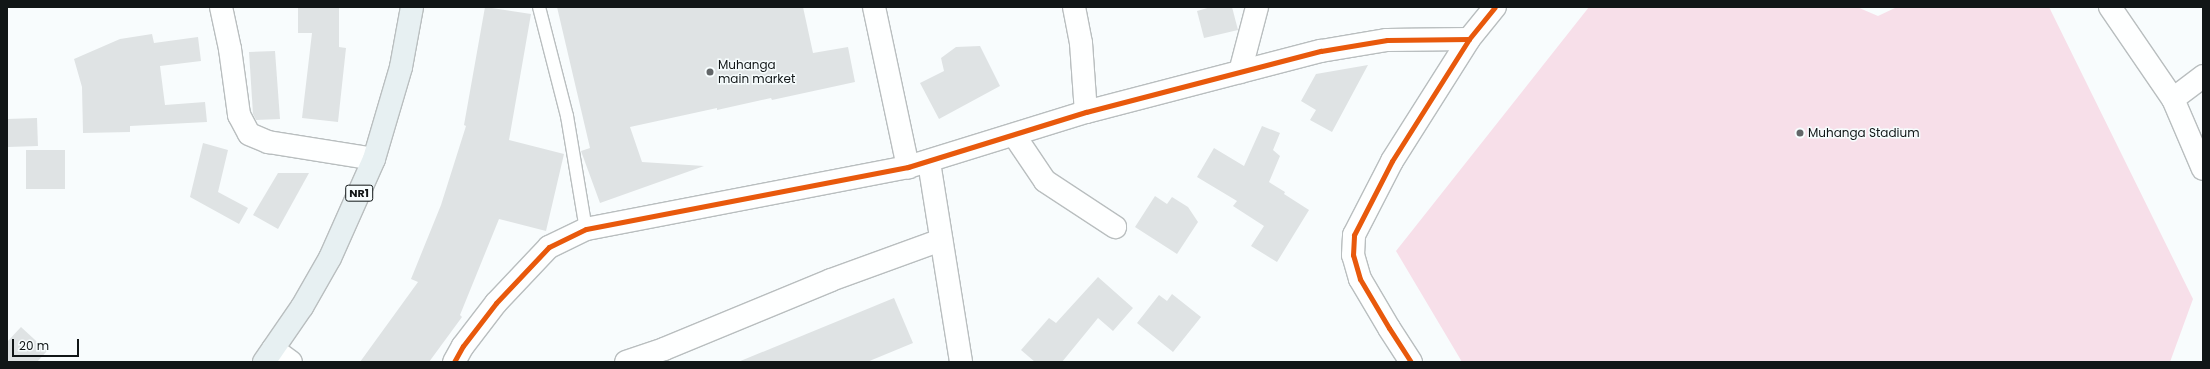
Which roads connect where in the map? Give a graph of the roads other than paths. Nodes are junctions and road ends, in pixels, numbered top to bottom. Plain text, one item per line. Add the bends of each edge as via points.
1 (221, 7) edge
2 (412, 7) edge
3 (539, 7) edge
4 (874, 7) edge
5 (1074, 7) edge
6 (1257, 7) edge
7 (1495, 7) edge
8 (2110, 7) edge
9 (1469, 39) junction
10 (1240, 72) junction
11 (2203, 76) edge
12 (2173, 99) junction
13 (1086, 112) junction
14 (1014, 135) junction
15 (374, 159) junction
16 (929, 162) junction
17 (908, 167) junction
18 (2203, 169) edge
19 (1115, 227) dead end
20 (586, 229) junction
21 (941, 240) junction
22 (269, 356) edge
23 (291, 362) edge
24 (454, 362) edge
25 (626, 362) edge
26 (961, 362) edge
27 (1411, 362) edge

1 - 15 street via 239,115 249,134 268,142
2 - 15 highway, NR1 via 401,67
3 - 20 lane via 567,116
4 - 17 street
5 - 13 street via 1082,43
6 - 10 street
7 - 9 street
8 - 12 street
9 - 10 street via 1387,40 1321,52
9 - 27 street via 1392,161 1354,235 1354,255 1360,279
10 - 13 street
11 - 12 street
12 - 18 street
13 - 14 street
14 - 16 street
14 - 19 street via 1045,181
15 - 22 highway, NR1 via 330,258 302,307
16 - 17 street
16 - 21 street
17 - 20 street
20 - 24 street via 548,246 496,303
21 - 25 street via 831,280 664,349
21 - 26 street
22 - 23 street

